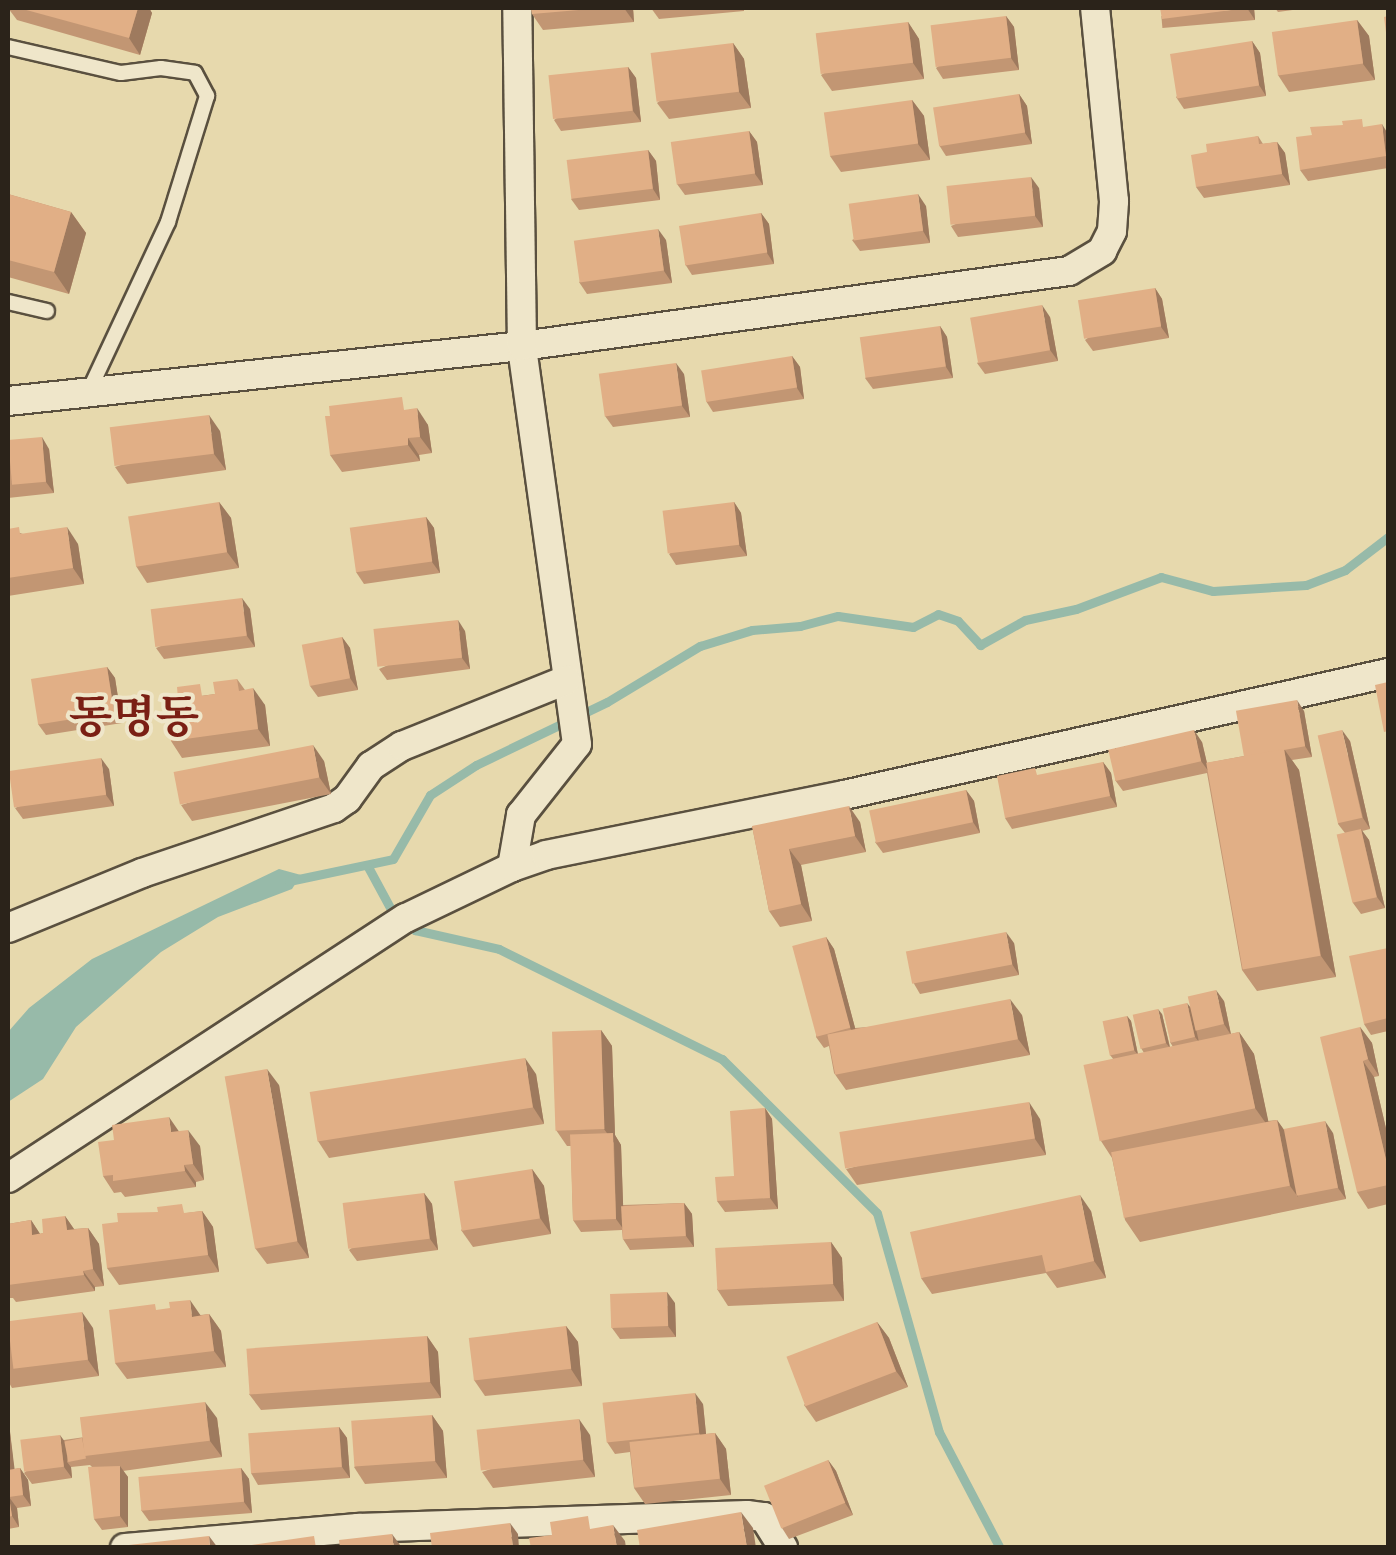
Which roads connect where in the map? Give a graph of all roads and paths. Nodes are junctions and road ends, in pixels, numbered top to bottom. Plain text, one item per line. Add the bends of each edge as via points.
1 (518, 8) edge
2 (1095, 8) edge
3 (8, 47) edge
4 (8, 302) edge
5 (47, 311) dead end
6 (522, 346) junction
7 (88, 392) junction
8 (8, 402) edge
9 (1388, 673) edge
10 (567, 684) junction
11 (512, 867) junction
12 (8, 928) edge
13 (8, 1178) edge
14 (125, 1548) edge
15 (783, 1548) edge

1 - 6 street
2 - 6 street via 1112,232 1102,251 1068,272
3 - 7 lane via 121,73 161,68 196,74 207,96 168,222
4 - 5 lane
6 - 7 street
6 - 10 street
7 - 8 street
9 - 11 street
10 - 11 street via 577,744 521,815
10 - 12 street via 402,746 371,766 334,808 142,873
11 - 13 street via 401,921
14 - 15 street via 358,1528 747,1515 764,1517

